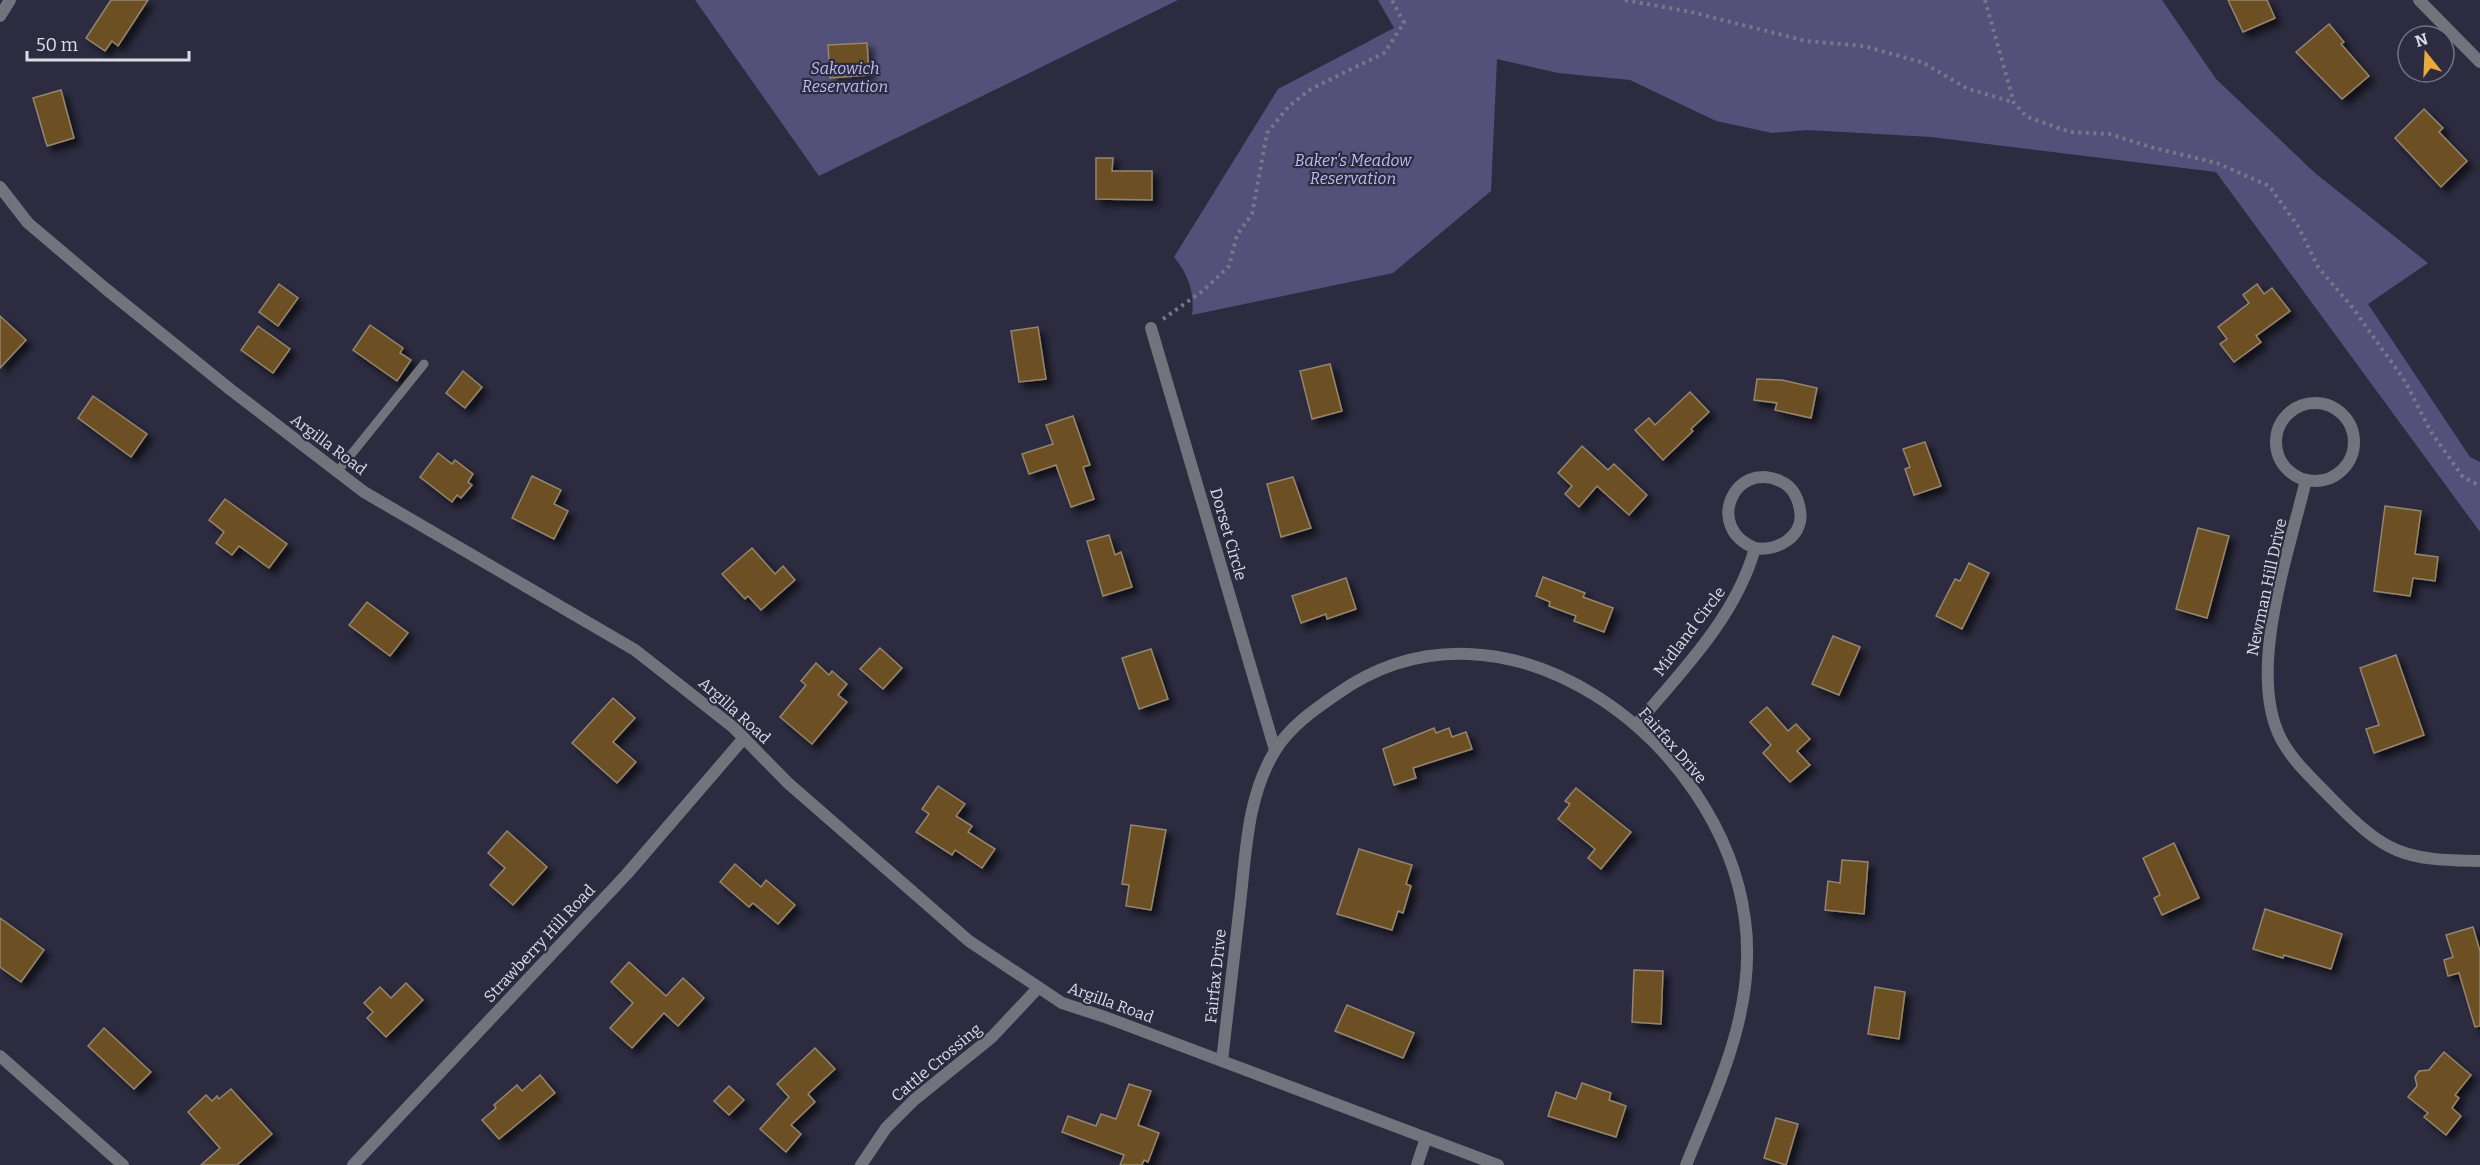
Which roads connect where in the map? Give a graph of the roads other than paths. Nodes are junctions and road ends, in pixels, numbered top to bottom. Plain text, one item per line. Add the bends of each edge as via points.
1 (10, 0) edge
2 (2419, 0) edge
3 (0, 16) edge
4 (2480, 62) edge
5 (0, 187) edge
6 (1151, 328) road end
7 (424, 364) dead end
8 (337, 472) junction
9 (2306, 480) junction
10 (1755, 548) junction
11 (1636, 725) junction
12 (744, 738) junction
13 (1275, 750) junction
14 (2480, 861) edge
15 (1038, 988) junction
16 (0, 1056) edge
17 (1222, 1061) junction
18 (1426, 1138) junction
19 (123, 1165) edge
20 (353, 1165) edge
21 (861, 1165) edge
22 (1417, 1165) edge
23 (1498, 1165) edge
24 (1686, 1165) edge

1 - 3 street
2 - 4 street
5 - 8 street, Argilla Road via 28,223 106,289
6 - 13 street, Dorset Circle
7 - 8 lane
8 - 12 street, Argilla Road via 364,492 635,651 699,698
9 - 9 street via 2331,478 2344,468 2353,453 2352,428 2342,414 2327,405 2302,405 2288,414 2278,428 2275,444 2280,460 2291,473
9 - 14 street, Newman Hill Drive via 2267,657 2268,700 2282,740 2304,771 2383,844 2420,859
10 - 10 street via 1735,536 1728,506 1735,491 1747,481 1770,477 1795,494 1801,520 1785,543 1771,549
10 - 11 street, Midland Circle via 1740,589 1721,618
11 - 13 street, Fairfax Drive via 1604,699 1534,667 1481,655 1430,654 1376,670 1348,686 1294,728
11 - 24 street, Fairfax Drive via 1680,774 1711,818 1734,867 1745,921 1744,1007 1737,1035
12 - 15 street, Argilla Road via 788,783 969,941
12 - 20 street, Strawberry Hill Road via 626,875
13 - 17 street, Fairfax Drive via 1262,778 1248,833
15 - 17 street, Argilla Road via 1062,1003
15 - 21 street, Cattle Crossing via 992,1037 914,1100 886,1128
16 - 19 street
17 - 18 street, Argilla Road
18 - 22 street
18 - 23 street, Argilla Road

